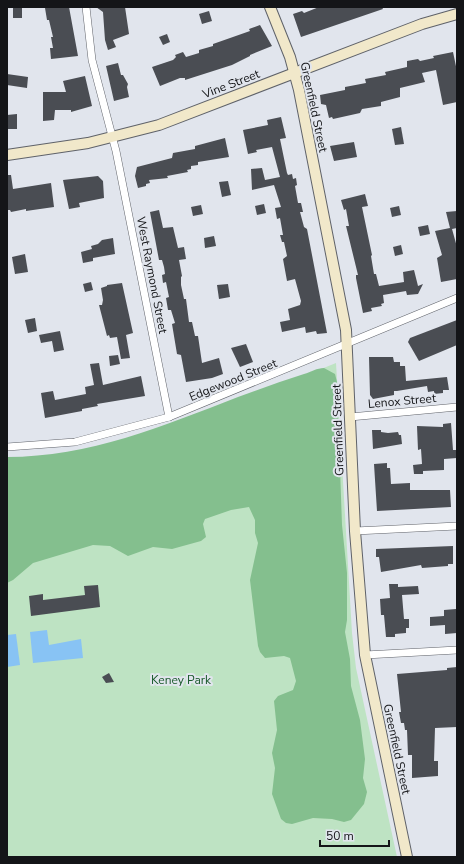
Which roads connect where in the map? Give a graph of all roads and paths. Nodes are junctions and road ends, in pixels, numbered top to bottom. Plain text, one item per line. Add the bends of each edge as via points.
1 (86, 7) edge
2 (270, 7) edge
3 (457, 14) edge
4 (295, 73) junction
5 (113, 137) junction
6 (7, 155) edge
7 (457, 298) edge
8 (347, 344) junction
9 (457, 407) edge
10 (169, 417) junction
11 (350, 417) junction
12 (7, 447) edge
13 (457, 526) edge
14 (355, 531) junction
15 (457, 650) edge
16 (365, 655) junction
17 (407, 857) edge

1 - 5 street, West Raymond Street via 92,60
2 - 4 street, Greenfield Street
3 - 4 street, Vine Street via 422,24
4 - 5 street, Vine Street via 159,125
4 - 8 street, Greenfield Street
5 - 6 street, Vine Street via 49,150
5 - 10 street, West Raymond Street
7 - 8 street, Edgewood Street
8 - 10 street, Edgewood Street
8 - 11 street, Greenfield Street
9 - 11 street, Lenox Street
10 - 12 street, Edgewood Street via 75,442
11 - 14 street, Greenfield Street
13 - 14 street
14 - 16 street, Greenfield Street
15 - 16 street
16 - 17 street, Greenfield Street

